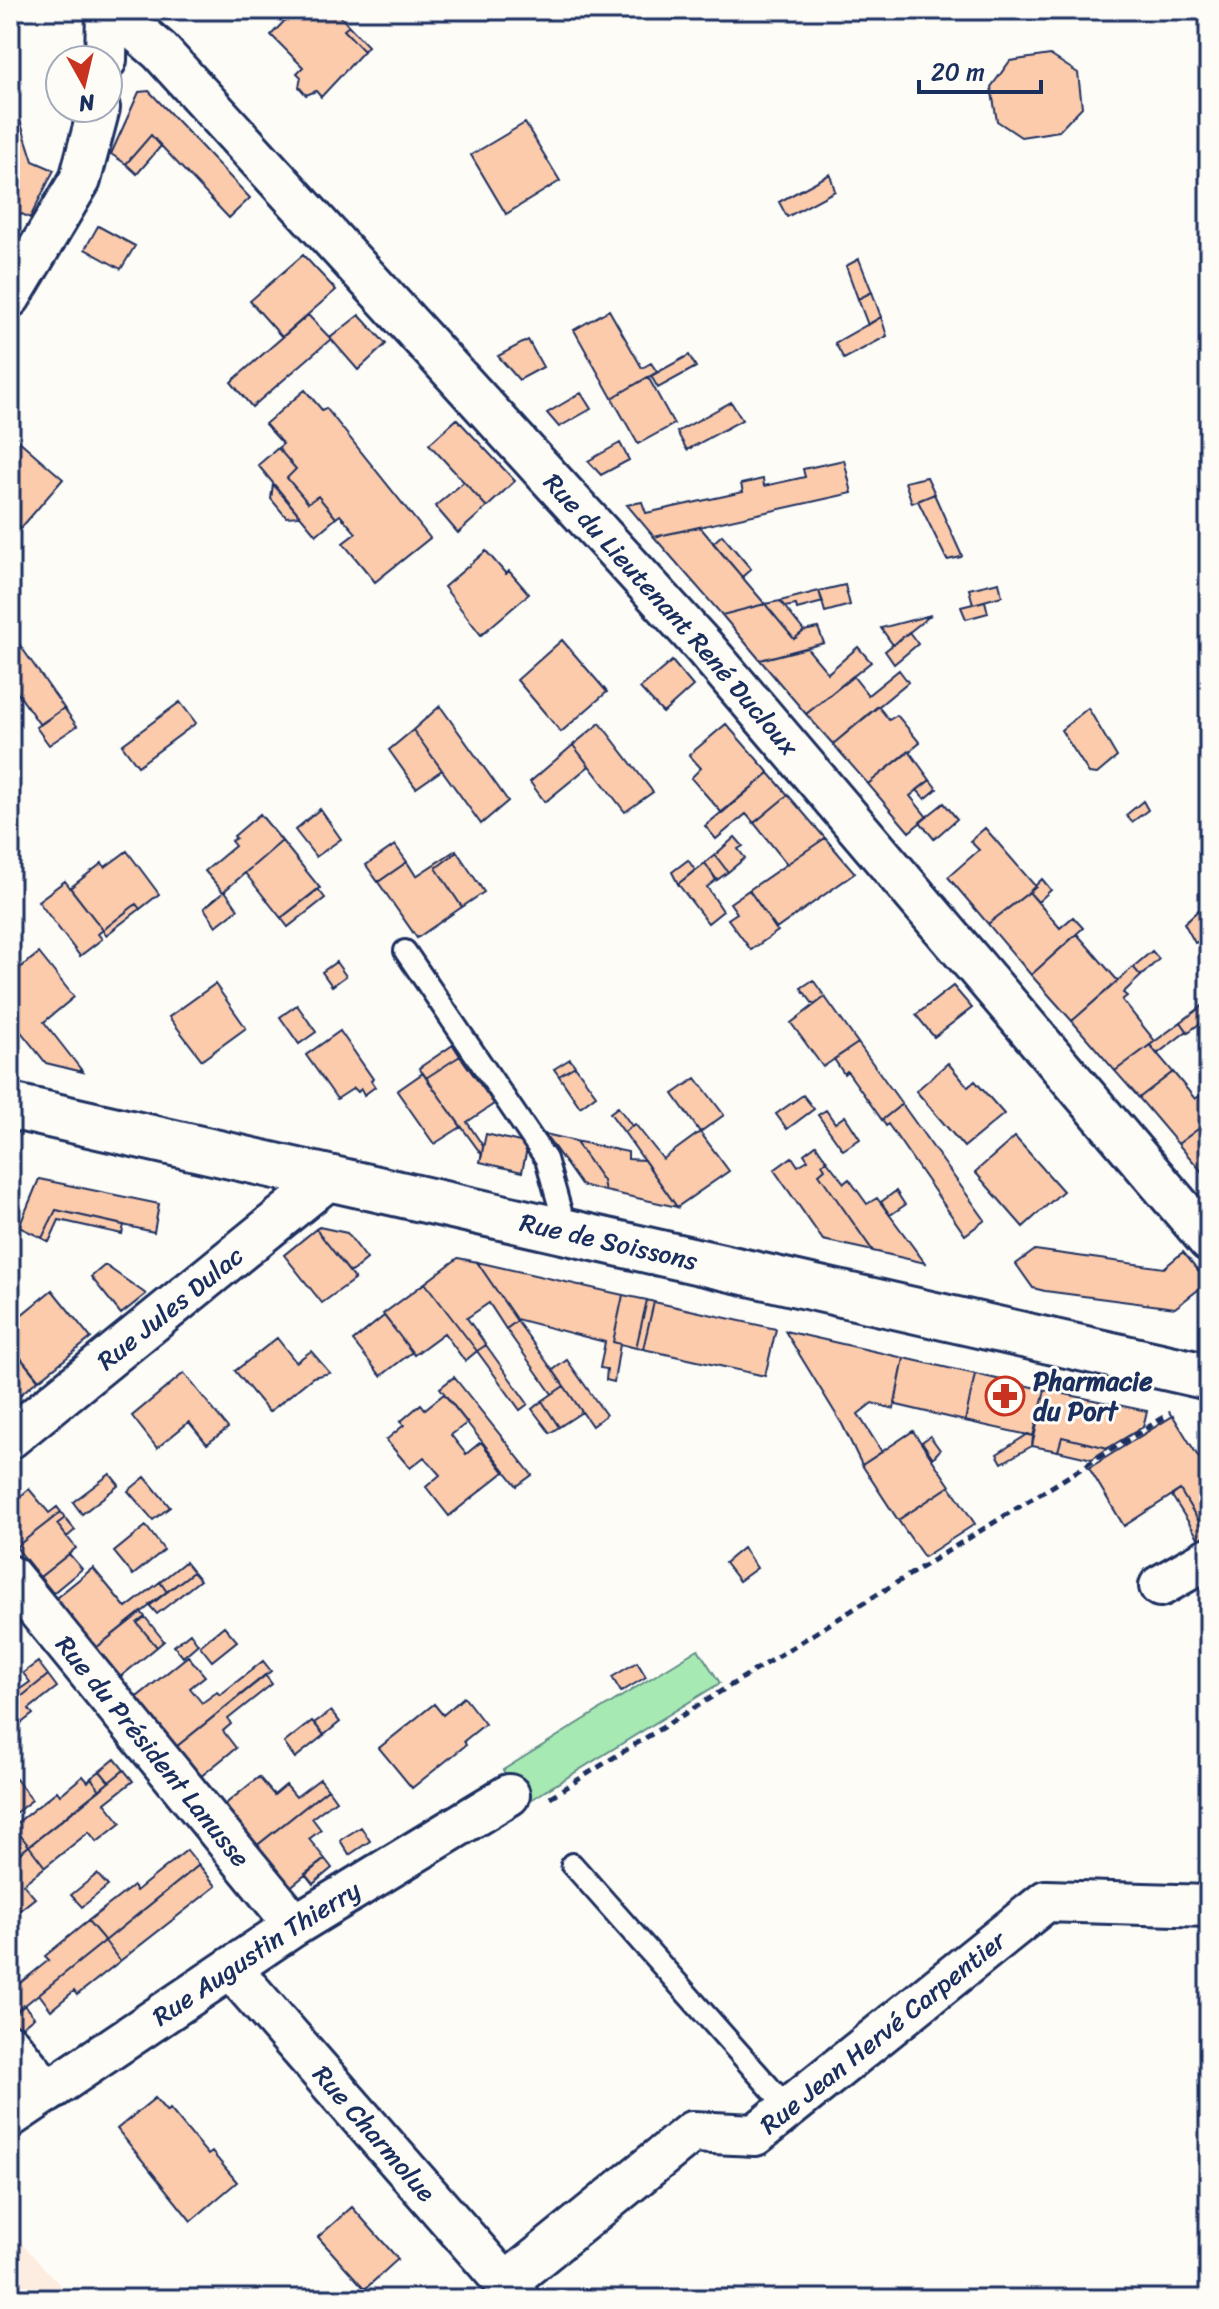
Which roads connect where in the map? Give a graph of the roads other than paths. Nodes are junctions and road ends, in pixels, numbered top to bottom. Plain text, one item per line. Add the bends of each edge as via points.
1 (110, 10) edge
2 (107, 44) edge
3 (95, 124) edge
4 (10, 297) edge
5 (405, 951) dead end
6 (10, 1106) edge
7 (330, 1178) junction
8 (567, 1233) junction
9 (1209, 1241) edge
10 (1200, 1387) edge
11 (10, 1438) edge
12 (1209, 1558) edge
13 (10, 1576) edge
14 (1160, 1586) dead end
15 (509, 1795) road end
16 (572, 1864) dead end
17 (1209, 1906) edge
18 (295, 1925) junction
19 (231, 1969) junction
20 (10, 2045) edge
21 (48, 2092) junction
22 (788, 2108) junction
23 (10, 2117) edge
24 (512, 2291) edge

1 - 2 street
1 - 9 street, Rue du Lieutenant René Ducloux via 160,51 704,647
3 - 4 street via 80,180
5 - 8 lane via 546,1159
6 - 7 main road, Rue de Soissons
7 - 8 main road, Rue de Soissons
7 - 11 street, Rue Jules Dulac
8 - 10 main road, Rue de Soissons
12 - 14 street
13 - 18 street, Rue du Président Lanusse
15 - 18 street, Rue Augustin Thierry
16 - 22 lane
17 - 22 street, Rue Jean Hervé Carpentier via 1046,1901
18 - 19 street, Rue Augustin Thierry
19 - 21 street, Rue Augustin Thierry
19 - 24 street, Rue Charmolue
20 - 21 street
21 - 23 street, Rue Augustin Thierry
22 - 24 street, Rue Jean Hervé Carpentier via 755,2135 692,2132

